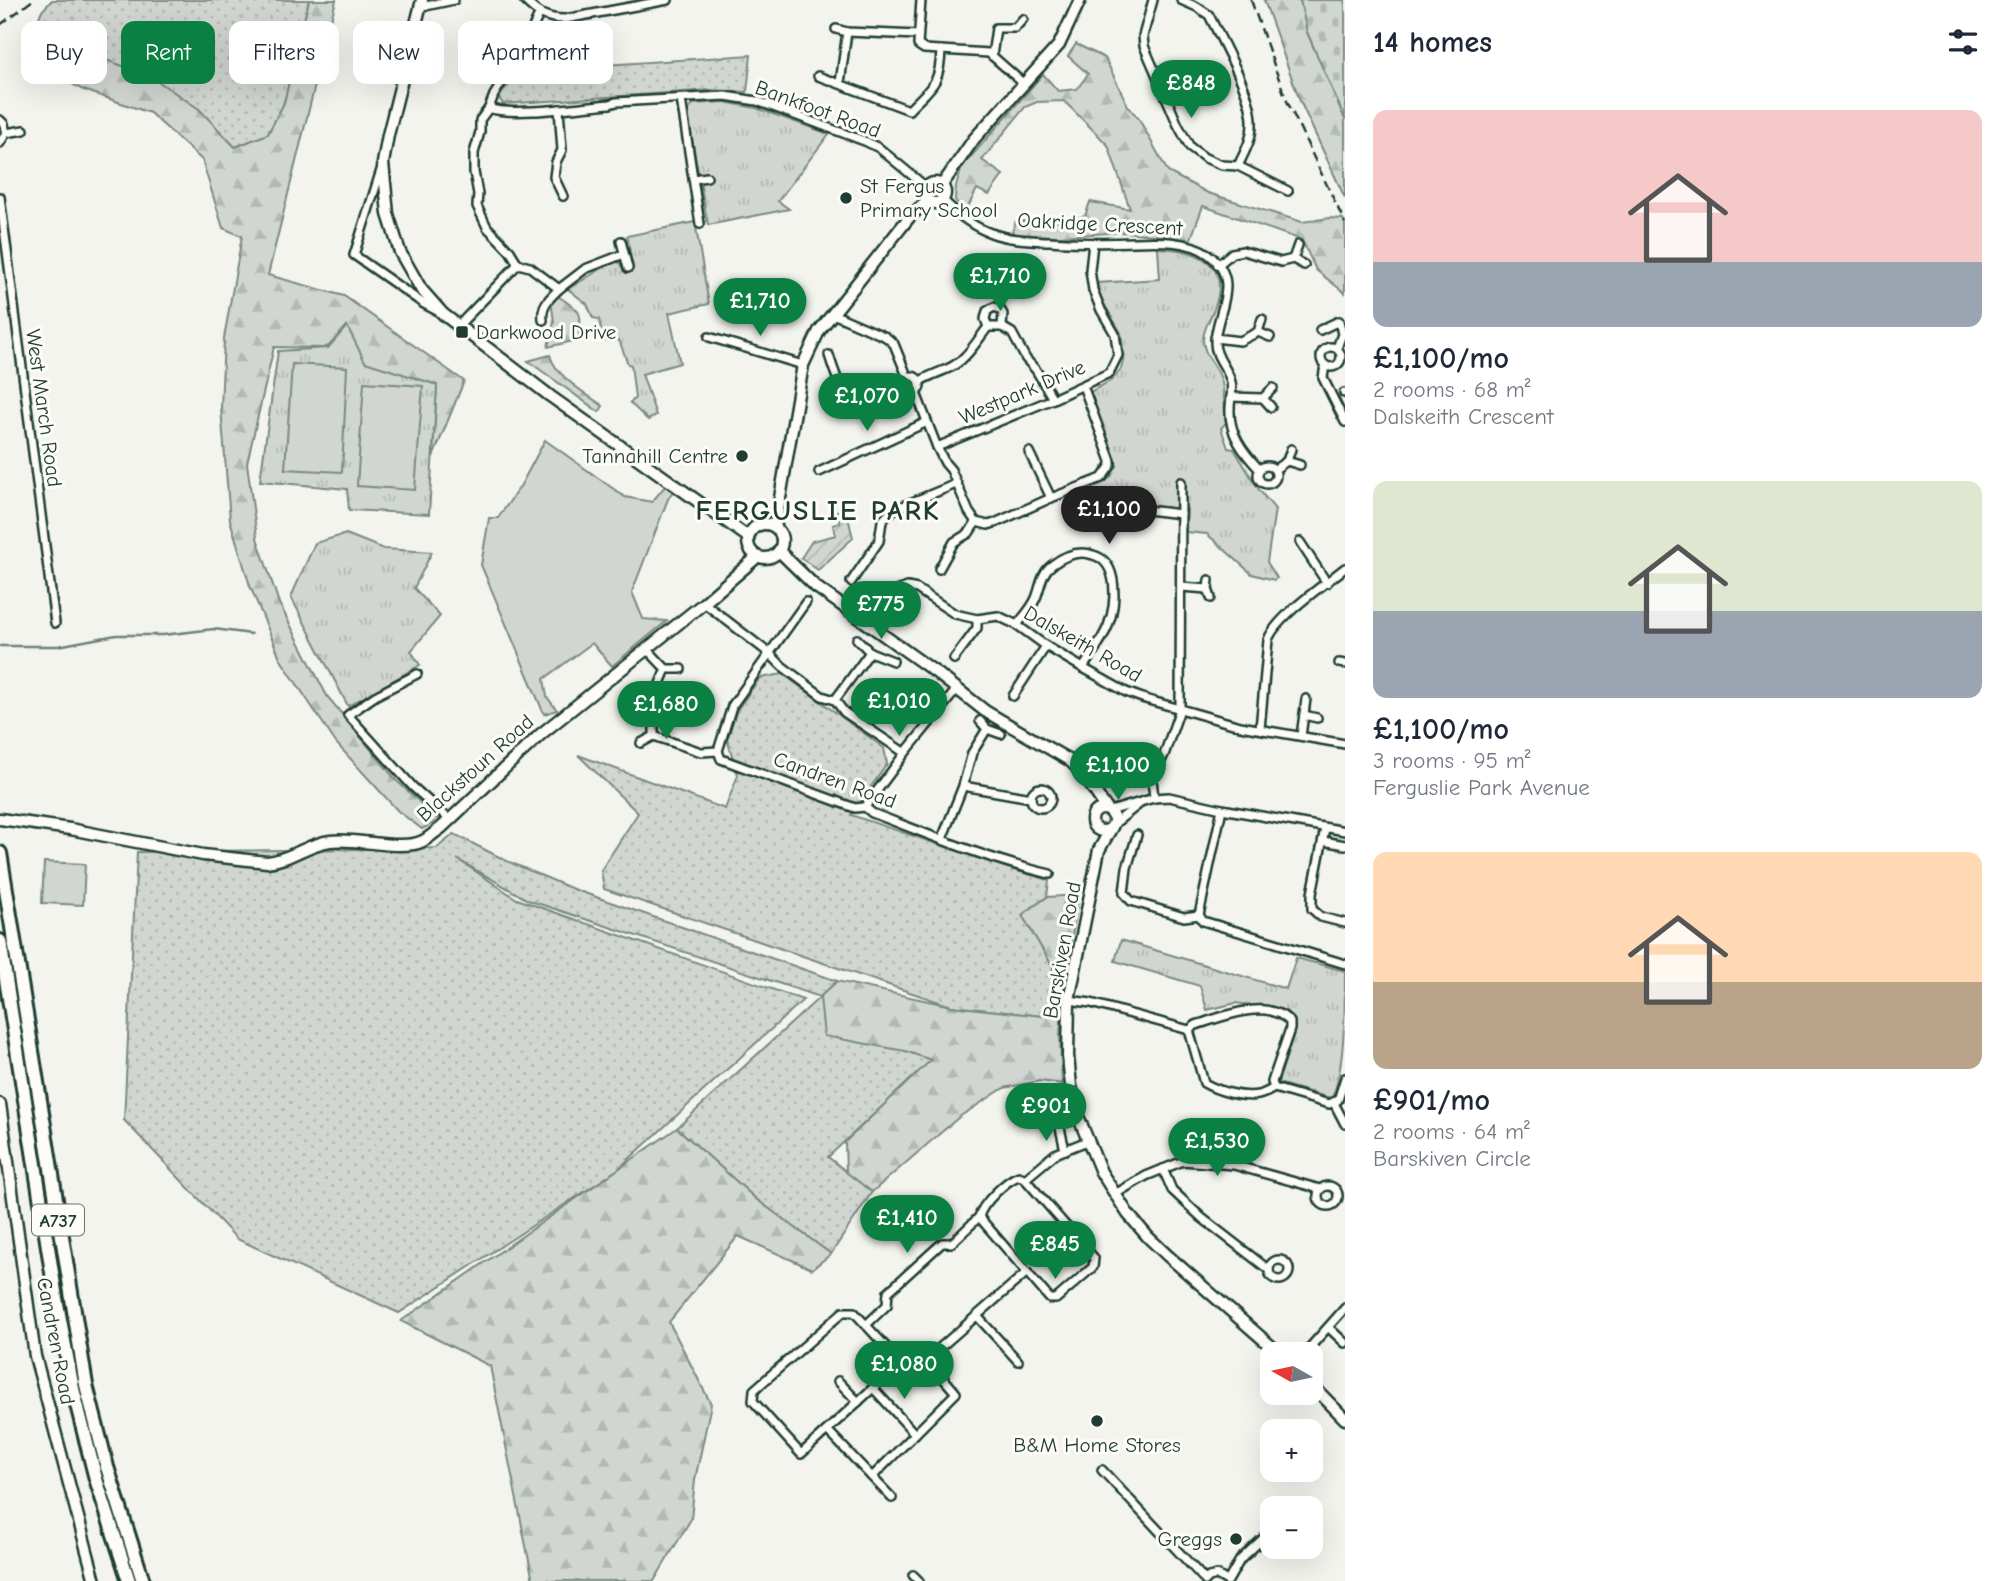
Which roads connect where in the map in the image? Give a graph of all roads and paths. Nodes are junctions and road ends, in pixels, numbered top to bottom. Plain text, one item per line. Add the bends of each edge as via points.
1 (454, 0) edge
2 (524, 0) edge
3 (668, 0) edge
4 (921, 0) edge
5 (1080, 0) edge
6 (1153, 0) edge
7 (1181, 0) edge
8 (421, 3) edge
9 (539, 15) junction
10 (1023, 19) dead end
11 (836, 29) dead end
12 (847, 32) junction
13 (918, 35) junction
14 (941, 50) junction
15 (992, 56) junction
16 (818, 76) dead end
17 (840, 83) junction
18 (1024, 84) junction
19 (681, 99) junction
20 (489, 108) junction
21 (559, 109) junction
22 (0, 121) edge
23 (24, 130) dead end
24 (6, 133) junction
25 (0, 143) edge
26 (383, 163) junction
27 (1238, 166) junction
28 (707, 177) dead end
29 (693, 179) junction
30 (942, 186) junction
31 (926, 187) junction
32 (1288, 191) dead end
33 (563, 196) dead end
34 (0, 197) edge
35 (943, 200) junction
36 (928, 201) junction
37 (700, 224) dead end
38 (621, 241) dead end
39 (1093, 243) junction
40 (1298, 245) dead end
41 (624, 254) junction
42 (1293, 259) junction
43 (518, 264) junction
44 (1218, 265) junction
45 (1304, 265) dead end
46 (628, 268) dead end
47 (559, 289) junction
48 (443, 314) junction
49 (833, 314) junction
50 (1262, 319) dead end
51 (1342, 319) edge
52 (543, 320) dead end
53 (458, 326) junction
54 (988, 327) junction
55 (1002, 327) junction
56 (1320, 330) dead end
57 (1258, 332) junction
58 (709, 337) dead end
59 (1270, 337) dead end
60 (1215, 338) junction
61 (1337, 348) junction
62 (829, 355) dead end
63 (1343, 363) edge
64 (803, 365) junction
65 (1325, 365) junction
66 (907, 376) junction
67 (920, 381) junction
68 (1083, 386) junction
69 (1273, 388) dead end
70 (903, 389) junction
71 (916, 393) junction
72 (1231, 397) junction
73 (1263, 398) junction
74 (1053, 400) junction
75 (1271, 407) dead end
76 (927, 422) junction
77 (1345, 422) edge
78 (937, 447) junction
79 (1291, 449) dead end
80 (1029, 452) dead end
81 (1287, 461) junction
82 (1300, 465) dead end
83 (1259, 469) junction
84 (1275, 469) junction
85 (819, 472) dead end
86 (1181, 482) dead end
87 (956, 484) junction
88 (1051, 498) junction
89 (1147, 510) dead end
90 (1181, 514) junction
91 (976, 522) junction
92 (775, 527) junction
93 (748, 537) junction
94 (1300, 542) dead end
95 (779, 551) junction
96 (757, 557) junction
97 (1345, 568) edge
98 (939, 569) dead end
99 (850, 582) dead end
100 (1327, 583) junction
101 (1181, 587) junction
102 (1210, 598) dead end
103 (806, 602) dead end
104 (704, 603) junction
105 (860, 617) junction
106 (977, 619) junction
107 (55, 623) dead end
108 (1017, 625) junction
109 (858, 639) dead end
110 (1046, 646) junction
111 (647, 649) junction
112 (870, 652) junction
113 (769, 653) junction
114 (954, 659) dead end
115 (893, 661) dead end
116 (681, 668) dead end
117 (1083, 668) junction
118 (666, 669) junction
119 (417, 674) dead end
120 (659, 686) dead end
121 (957, 689) junction
122 (1013, 696) dead end
123 (1307, 699) dead end
124 (835, 700) junction
125 (1180, 709) junction
126 (1304, 715) junction
127 (654, 718) dead end
128 (1317, 718) dead end
129 (980, 720) dead end
130 (987, 729) junction
131 (1260, 729) junction
132 (1001, 734) dead end
133 (654, 736) junction
134 (1301, 737) junction
135 (641, 743) dead end
136 (1345, 744) edge
137 (718, 751) junction
138 (905, 753) junction
139 (1088, 784) junction
140 (963, 786) junction
141 (1031, 797) dead end
142 (1154, 798) junction
143 (1141, 803) junction
144 (865, 807) junction
145 (1222, 809) junction
146 (1108, 810) junction
147 (0, 818) edge
148 (450, 820) junction
149 (1093, 822) junction
150 (1113, 826) junction
151 (1325, 828) junction
152 (1345, 831) edge
153 (1137, 835) dead end
154 (942, 839) junction
155 (1323, 841) junction
156 (1345, 845) edge
157 (1100, 850) junction
158 (0, 853) edge
159 (1032, 870) junction
160 (1050, 874) dead end
161 (1029, 880) dead end
162 (1199, 915) junction
163 (1345, 923) edge
164 (0, 941) edge
165 (1345, 964) edge
166 (1069, 1000) junction
167 (1189, 1030) junction
168 (1345, 1079) edge
169 (1274, 1088) junction
170 (1052, 1093) dead end
171 (1334, 1103) junction
172 (0, 1104) edge
173 (1345, 1124) edge
174 (1087, 1141) junction
175 (1065, 1150) junction
176 (1163, 1169) junction
177 (1025, 1179) junction
178 (1320, 1189) dead end
179 (1115, 1194) junction
180 (979, 1217) junction
181 (1269, 1270) dead end
182 (1027, 1272) junction
183 (1345, 1308) edge
184 (977, 1316) junction
185 (866, 1325) junction
186 (1329, 1328) junction
187 (1266, 1342) edge
188 (1316, 1342) edge
189 (1345, 1343) edge
190 (927, 1359) junction
191 (1018, 1361) dead end
192 (901, 1363) junction
193 (838, 1381) dead end
194 (873, 1388) junction
195 (1323, 1396) edge
196 (858, 1402) junction
197 (1345, 1419) edge
198 (828, 1431) junction
199 (915, 1434) junction
200 (1102, 1470) dead end
201 (872, 1477) junction
202 (892, 1498) dead end
203 (1260, 1541) edge
204 (95, 1581) edge
205 (128, 1581) edge
206 (143, 1581) edge
207 (1205, 1581) edge
208 (1227, 1581) edge

1 - 8 street
2 - 9 street
3 - 9 street via 565,19
4 - 13 street
5 - 18 street via 1059,44
6 - 27 street via 1144,46 1184,137 1205,158
7 - 27 street via 1209,15 1250,106 1251,135
8 - 26 street
9 - 20 street
10 - 15 street via 1015,28 996,28
11 - 12 street
12 - 13 street
12 - 17 street
13 - 14 street via 918,45 925,50
14 - 15 street
14 - 17 street via 937,81 909,110
15 - 18 street
16 - 17 street
18 - 30 street via 974,139
19 - 21 street, Bankfoot Road
19 - 29 street
19 - 31 street, Bankfoot Road via 725,96 757,101 879,148
20 - 21 street, Bankfoot Road
20 - 43 street via 480,120 474,153 477,206 487,227
21 - 33 street via 562,150 554,177
22 - 24 street
23 - 24 street
24 - 25 street
26 - 48 street via 388,214 400,252 421,289
26 - 48 street via 354,255
27 - 32 street
28 - 29 street
29 - 37 street
30 - 31 street
30 - 35 street via 946,192
31 - 36 street
34 - 107 street, West March Road
35 - 36 street
35 - 39 street, Oakridge Crescent via 967,221 991,233 1020,240
36 - 49 street via 911,215
38 - 41 street
39 - 44 street, Oakridge Crescent via 1167,242 1199,249
39 - 68 street, Westpark Drive via 1093,290 1115,334 1118,355 1109,373
40 - 42 street
41 - 46 street
41 - 47 street via 585,270
42 - 44 street via 1275,261 1243,251
42 - 45 street
43 - 47 street via 530,267
43 - 53 street
44 - 60 street via 1226,293
47 - 52 street via 547,301
48 - 53 street
49 - 64 street
49 - 66 street via 886,337 894,344
50 - 57 street
51 - 56 street
51 - 61 street
53 - 93 street
54 - 55 street
54 - 55 street via 987,311 994,307 1003,314
54 - 67 street via 948,369
55 - 74 street via 1012,333
57 - 59 street
57 - 60 street via 1240,341
58 - 64 street
60 - 72 street via 1216,352 1232,384
61 - 63 street
61 - 65 street via 1322,351
62 - 70 street via 849,399 859,404
63 - 65 street
64 - 92 street
65 - 77 street via 1323,378
66 - 67 street
66 - 70 street
67 - 71 street
68 - 74 street, Westpark Drive
68 - 88 street via 1111,465 1102,478
69 - 73 street
70 - 71 street via 909,395
71 - 76 street
72 - 73 street
72 - 83 street via 1235,438
73 - 75 street
74 - 78 street, Westpark Drive
76 - 78 street
76 - 85 street
78 - 87 street
79 - 81 street
80 - 88 street
81 - 82 street
81 - 84 street
83 - 84 street via 1266,465
83 - 84 street via 1258,479 1266,484 1275,480
86 - 90 street
87 - 91 street
87 - 99 street via 893,510 882,521 879,541
88 - 91 street via 995,523
89 - 90 street
90 - 101 street
91 - 98 street via 954,542
92 - 93 street via 759,525
92 - 95 street via 782,537
93 - 96 street via 749,549
94 - 100 street
95 - 96 street via 769,558
95 - 105 street via 816,586
96 - 104 street, Blackstoun Road
97 - 100 street
100 - 131 street via 1271,633
101 - 102 street via 1208,584
101 - 125 street
103 - 113 street
104 - 111 street, Blackstoun Road
104 - 113 street
105 - 106 street, Dalskeith Road via 883,596 907,587 955,614
105 - 121 street
106 - 108 street, Dalskeith Road via 998,616
106 - 114 street via 977,628
108 - 110 street, Dalskeith Road
108 - 117 street via 1036,600 1051,566 1080,553 1102,558 1113,573 1109,624
109 - 112 street
110 - 117 street, Dalskeith Road
110 - 122 street
111 - 118 street
111 - 148 street, Blackstoun Road via 541,733
112 - 115 street
112 - 124 street
113 - 124 street
113 - 137 street via 732,706
116 - 118 street
117 - 125 street, Dalskeith Road via 1126,692
118 - 120 street
119 - 148 street via 348,715 413,787
121 - 138 street
121 - 139 street via 1000,721 1069,760 1081,769
123 - 126 street
124 - 138 street via 844,712
125 - 131 street, Dalskeith Road
125 - 142 street via 1152,779
126 - 128 street
126 - 134 street
127 - 133 street
129 - 130 street
130 - 132 street
130 - 140 street via 972,753
131 - 134 street, Dalskeith Road
133 - 135 street
133 - 137 street via 701,752
134 - 136 street, Dalskeith Road
137 - 144 street, Candren Road via 721,759
138 - 144 street
139 - 146 street
139 - 149 street, Barskiven Road
140 - 141 street
140 - 154 street
142 - 143 street
142 - 145 street
143 - 146 street
143 - 150 street
144 - 154 street, Candren Road
145 - 151 street
145 - 162 street
146 - 149 street via 1096,812
146 - 150 street via 1114,817
147 - 148 street, Blackstoun Road via 267,862 334,840 408,845 423,841
149 - 150 street via 1102,831
149 - 157 street, Barskiven Road
150 - 157 street, Barskiven Road
151 - 152 street
151 - 155 street
153 - 162 street via 1124,893 1131,901 1184,917
154 - 159 street, Candren Road
155 - 156 street
155 - 163 street via 1312,909 1321,917
157 - 166 street, Barskiven Road
158 - 206 highway, A737 via 84,1373 107,1467
159 - 160 street, Candren Road
159 - 161 street
162 - 165 street via 1203,921
164 - 205 highway, A737 via 73,1389
166 - 167 street
166 - 174 street, Barskiven Road via 1071,1086
167 - 169 street via 1204,1083 1249,1096
167 - 169 street via 1247,1009 1285,1017 1290,1030 1272,1082
168 - 171 street
169 - 171 street
170 - 175 street
171 - 173 street
172 - 204 street, Candren Road via 35,1356
174 - 175 street
174 - 179 street, Barskiven Road
175 - 177 street
176 - 178 street via 1183,1161 1234,1165
176 - 179 street
176 - 181 street via 1172,1190
177 - 180 street via 1013,1178 986,1203
177 - 182 street via 1094,1258 1093,1267 1056,1299
179 - 187 street, Barskiven Road via 1147,1237
180 - 182 street
180 - 185 street via 954,1241 942,1243 913,1268 888,1292 887,1305
182 - 184 street
183 - 186 street
184 - 190 street
184 - 191 street
185 - 192 street
185 - 198 street via 854,1312 843,1312 754,1390 753,1401 801,1454
186 - 188 street
186 - 189 street
190 - 192 street via 919,1353
190 - 199 street via 956,1393
192 - 194 street
193 - 196 street
194 - 196 street
194 - 199 street
195 - 197 street
196 - 198 street
198 - 201 street
199 - 201 street
200 - 207 street
201 - 202 street
203 - 208 street
207 - 208 street via 1212,1575

